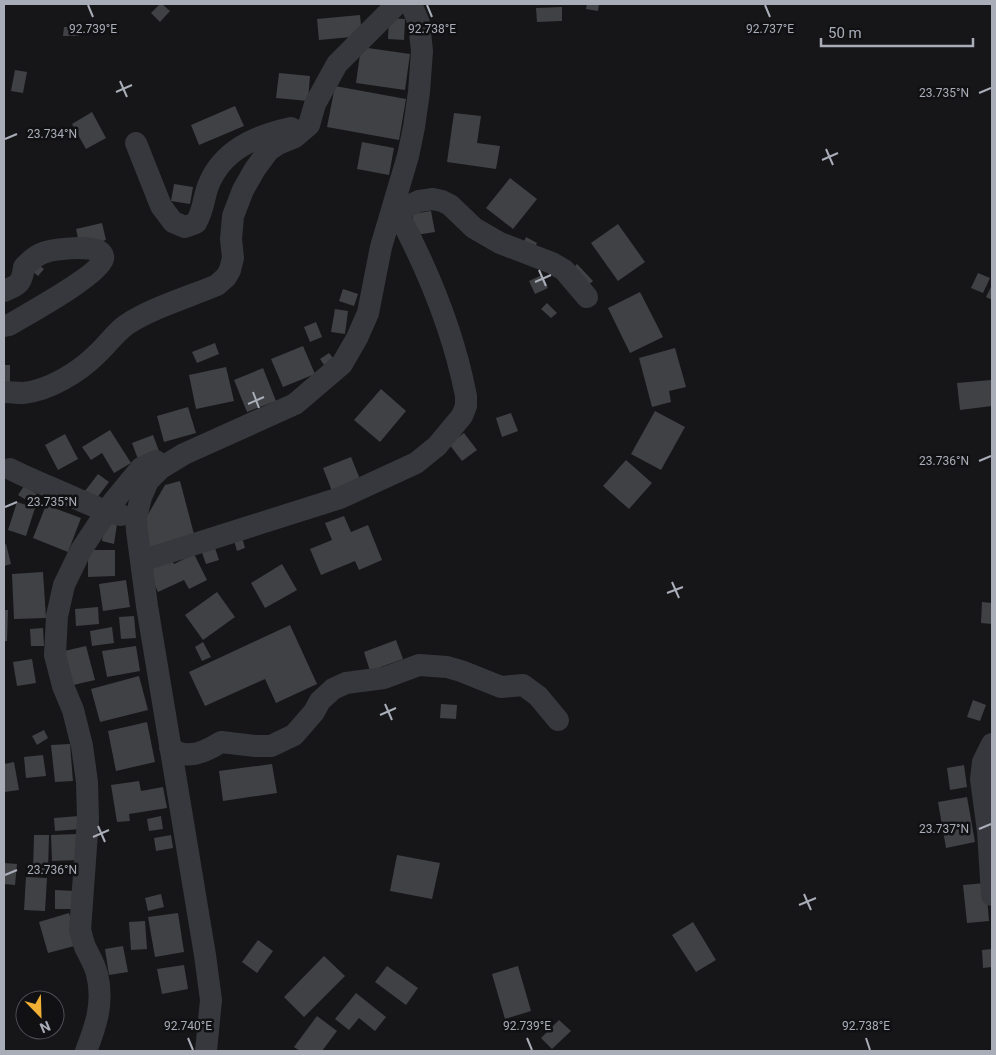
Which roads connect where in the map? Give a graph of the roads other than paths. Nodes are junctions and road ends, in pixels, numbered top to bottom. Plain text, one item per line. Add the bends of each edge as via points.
1 (397, 4) edge
2 (411, 4) edge
3 (309, 125) junction
4 (136, 143) dead end
5 (396, 208) junction
6 (4, 291) edge
7 (587, 297) dead end
8 (4, 326) edge
9 (4, 392) edge
10 (172, 460) junction
11 (10, 469) dead end
12 (106, 512) junction
13 (136, 518) junction
14 (141, 561) junction
15 (558, 720) dead end
16 (992, 744) edge
17 (170, 747) junction
18 (992, 894) edge
19 (86, 1051) edge
20 (206, 1051) edge

1 - 3 street via 337,64 315,104
2 - 5 street via 419,23 422,51 419,92
3 - 4 street via 268,133 243,144 216,169 203,211 196,223 185,228 173,222 161,206
3 - 9 street via 295,137 269,150 255,169 233,216 230,270 217,285 141,316 62,380 23,393
5 - 7 street via 419,201 442,201 474,228 500,243 564,270
5 - 10 street via 381,246 368,313 342,364 295,404
5 - 14 street via 449,329 466,396 462,416 437,446 416,463 340,498
6 - 8 street via 15,286 22,279 24,267 46,251 69,247 100,250 103,254 101,264 92,272 63,293
10 - 12 street via 150,462 141,468
10 - 13 street via 148,481
11 - 12 street
12 - 13 street
12 - 19 street via 81,550 64,585 57,616 55,655 73,710 87,782 88,819 80,930 97,975 100,995 98,1019
13 - 14 street
14 - 17 street
15 - 17 street via 538,696 523,685 501,686 461,671 419,665 384,678 346,683 333,690 320,701 294,735 271,746 228,741 198,754 174,751
16 - 18 street via 983,762 980,779 988,830
17 - 20 street via 211,1000

